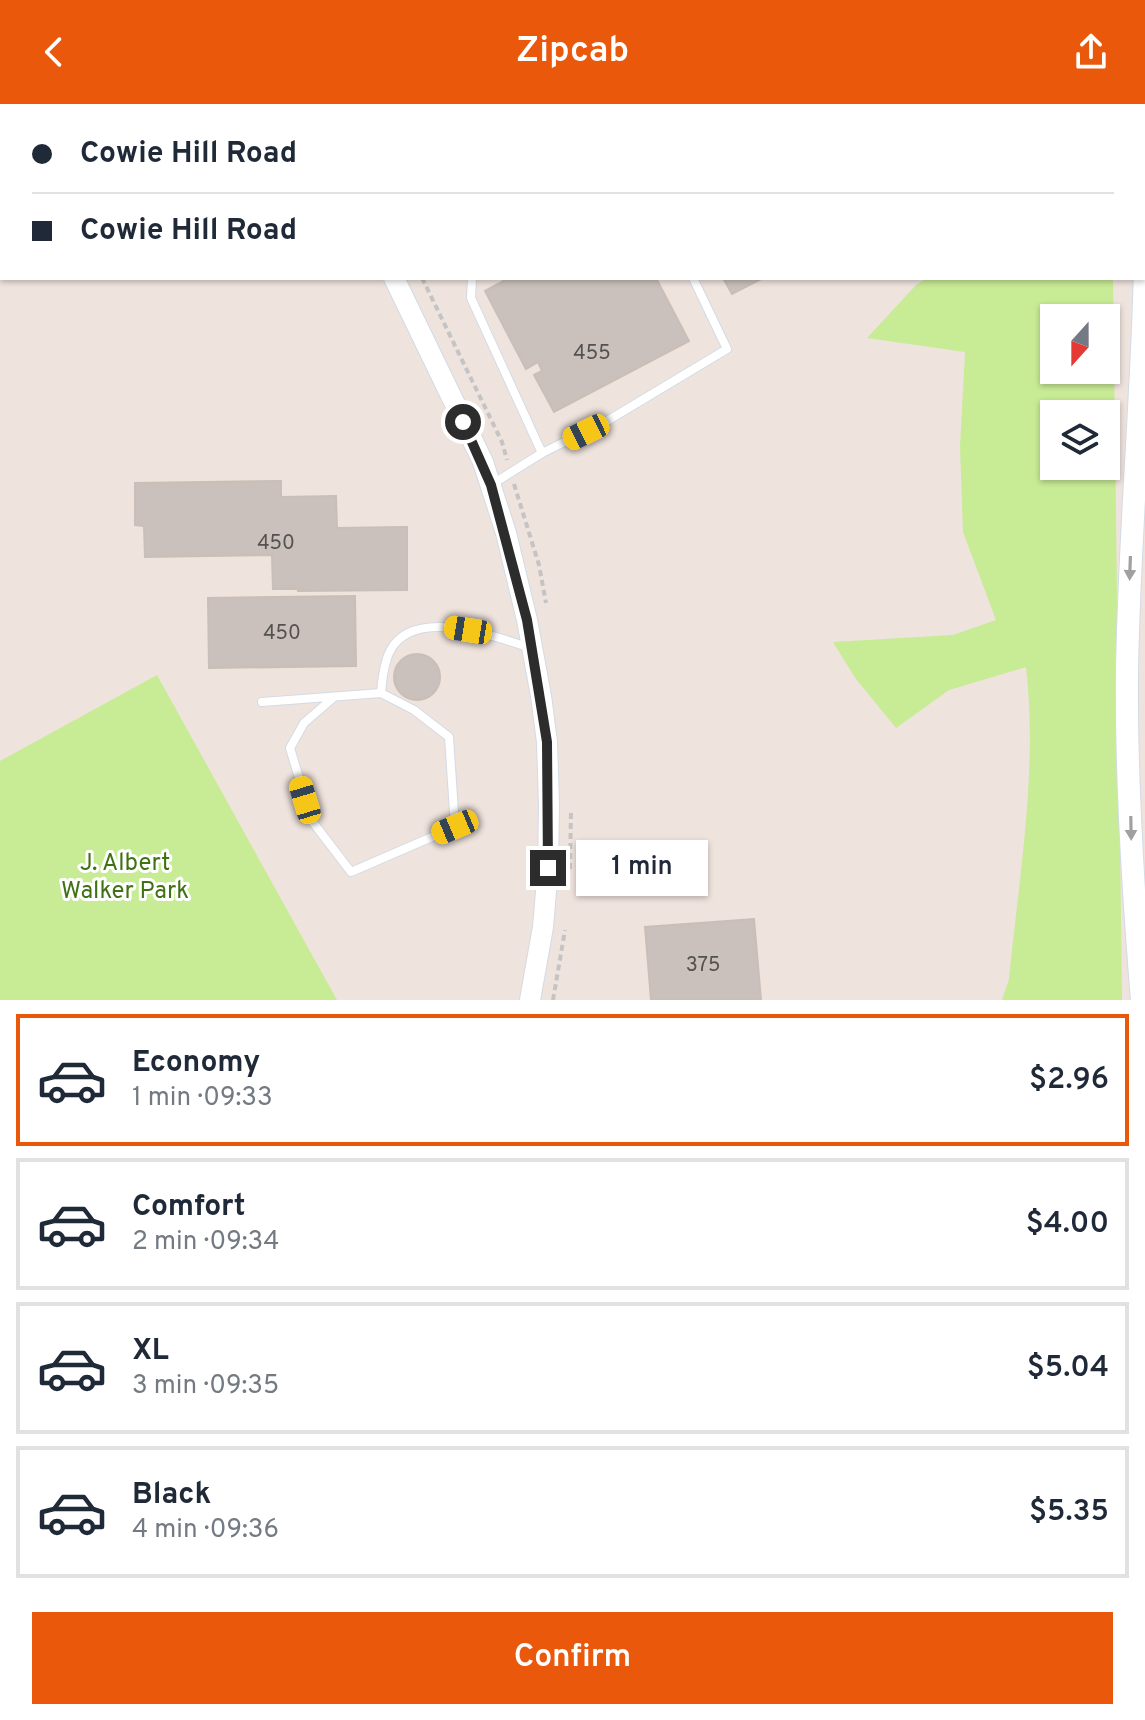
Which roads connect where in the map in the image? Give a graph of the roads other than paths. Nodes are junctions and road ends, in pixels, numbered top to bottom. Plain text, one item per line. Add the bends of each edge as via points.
1 (395, 280) edge
2 (472, 280) edge
3 (694, 280) edge
4 (1145, 280) edge
5 (542, 453) junction
6 (491, 485) junction
7 (531, 648) junction
8 (381, 693) junction
9 (333, 698) junction
10 (262, 702) dead end
11 (530, 1000) edge
12 (1142, 1000) edge

1 - 6 street
2 - 5 lane via 471,298
3 - 5 lane via 727,349
4 -> 12 main road via 1127,675 1131,859
5 - 6 lane
6 - 7 street
7 - 8 lane via 489,634 423,628 391,649
7 - 11 street via 547,742 549,805 543,927
8 - 9 lane
8 - 9 lane via 449,737 455,827 351,872 312,821 290,748 304,723
9 - 10 lane

